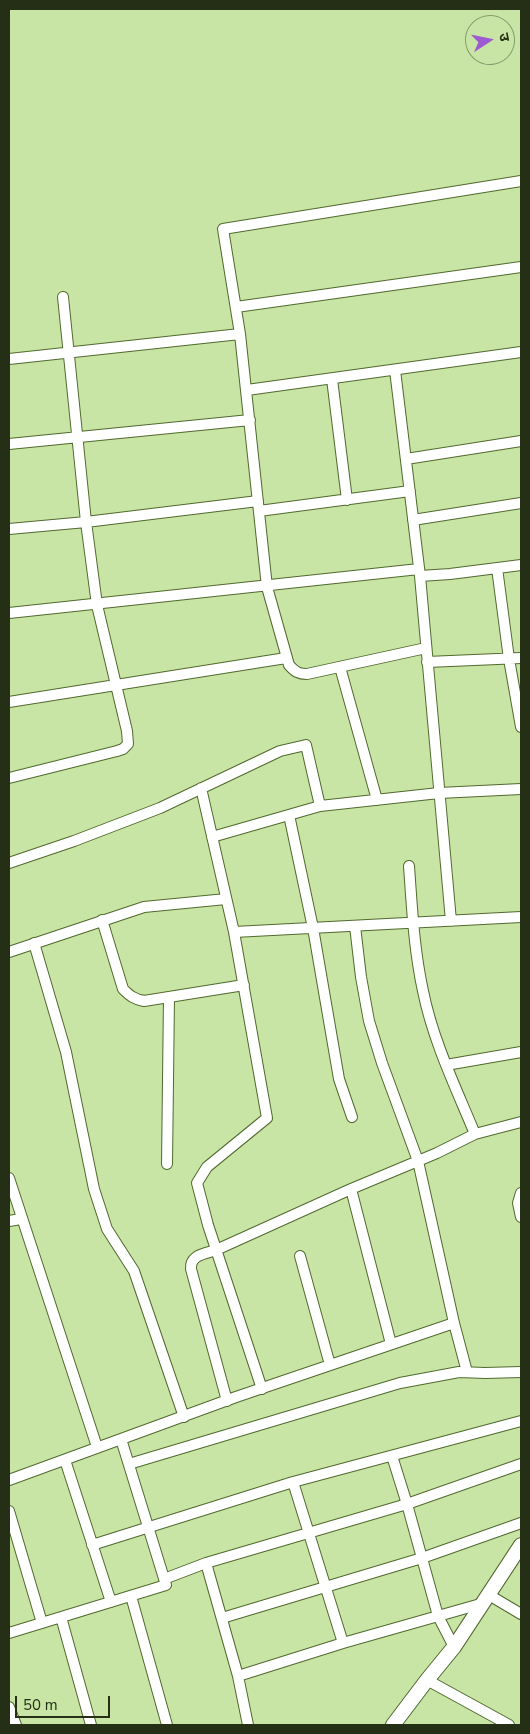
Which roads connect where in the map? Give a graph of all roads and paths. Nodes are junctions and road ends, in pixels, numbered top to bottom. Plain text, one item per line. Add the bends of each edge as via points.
1 (521, 181) edge
2 (521, 267) edge
3 (63, 297) dead end
4 (236, 307) junction
5 (240, 334) junction
6 (70, 352) junction
7 (521, 352) edge
8 (9, 359) edge
9 (395, 370) junction
10 (332, 379) junction
11 (247, 390) junction
12 (250, 420) junction
13 (77, 437) junction
14 (521, 442) edge
15 (9, 444) edge
16 (406, 458) junction
17 (410, 491) junction
18 (347, 500) junction
19 (521, 503) edge
20 (259, 506) junction
21 (413, 520) junction
22 (86, 522) junction
23 (9, 529) edge
24 (521, 565) edge
25 (497, 568) junction
26 (419, 573) junction
27 (267, 586) junction
28 (97, 605) junction
29 (9, 613) edge
30 (426, 648) junction
31 (286, 658) junction
32 (521, 658) edge
33 (509, 659) junction
34 (427, 662) junction
35 (340, 667) junction
36 (116, 684) junction
37 (9, 702) edge
38 (521, 727) edge
39 (9, 778) edge
40 (201, 788) junction
41 (521, 789) edge
42 (438, 793) junction
43 (377, 800) junction
44 (320, 806) junction
45 (289, 814) junction
46 (212, 837) junction
47 (9, 863) edge
48 (409, 866) dead end
49 (226, 900) junction
50 (521, 917) edge
51 (102, 920) junction
52 (451, 921) junction
53 (412, 923) junction
54 (355, 926) junction
55 (313, 928) junction
56 (234, 932) junction
57 (34, 943) junction
58 (9, 952) edge
59 (244, 985) junction
60 (169, 997) junction
61 (521, 1052) edge
62 (446, 1064) junction
63 (352, 1117) dead end
64 (521, 1122) edge
65 (475, 1134) junction
66 (418, 1161) junction
67 (167, 1164) dead end
68 (9, 1178) edge
69 (351, 1189) junction
70 (521, 1193) edge
71 (521, 1217) edge
72 (21, 1220) junction
73 (9, 1222) edge
74 (216, 1250) junction
75 (300, 1256) dead end
76 (454, 1323) junction
77 (391, 1344) junction
78 (330, 1365) junction
79 (467, 1372) junction
80 (521, 1372) edge
81 (262, 1389) junction
82 (227, 1401) junction
83 (184, 1417) junction
84 (521, 1421) edge
85 (121, 1439) junction
86 (98, 1448) junction
87 (392, 1456) junction
88 (65, 1460) junction
89 (129, 1464) junction
90 (521, 1464) edge
91 (9, 1480) edge
92 (293, 1482) junction
93 (407, 1504) junction
94 (9, 1511) edge
95 (521, 1523) edge
96 (148, 1527) junction
97 (308, 1532) junction
98 (92, 1545) junction
99 (521, 1545) edge
100 (422, 1558) junction
101 (206, 1564) junction
102 (164, 1579) junction
103 (326, 1586) junction
104 (130, 1596) junction
105 (487, 1599) junction
106 (111, 1602) junction
107 (521, 1614) edge
108 (438, 1616) junction
109 (61, 1617) junction
110 (222, 1618) junction
111 (42, 1623) junction
112 (9, 1633) edge
113 (343, 1643) junction
114 (454, 1647) junction
115 (238, 1676) junction
116 (427, 1680) junction
117 (9, 1707) edge
118 (16, 1725) edge
119 (91, 1725) edge
120 (166, 1725) edge
121 (248, 1725) edge
122 (393, 1725) edge
123 (509, 1725) edge

1 - 4 street via 223,229
2 - 4 street
3 - 6 street
4 - 5 street
5 - 6 street
5 - 11 street
6 - 8 street
6 - 13 street
7 - 9 street
9 - 10 street
9 - 16 street
10 - 11 street
10 - 18 street
11 - 12 street
12 - 13 street
12 - 20 street
13 - 15 street
13 - 22 street
14 - 16 street
16 - 17 street
17 - 18 street
17 - 21 street
18 - 20 street
19 - 21 street
20 - 22 street
20 - 27 street
21 - 26 street
22 - 23 street
22 - 28 street
24 - 25 street
25 - 26 street via 450,574
25 - 33 street
26 - 27 street
26 - 30 street
27 - 28 street
27 - 31 street
28 - 29 street
28 - 36 street
30 - 34 street
30 - 35 street
31 - 35 street via 294,671 300,674
31 - 36 street
32 - 33 street
33 - 34 street
33 - 38 street
34 - 42 street
35 - 43 street
36 - 37 street
36 - 39 street via 127,731 126,746
40 - 44 street via 280,751 306,745
40 - 46 street
40 - 47 street via 160,808
41 - 42 street
42 - 43 street
42 - 52 street
43 - 44 street
44 - 45 street
45 - 46 street
45 - 55 street
46 - 49 street
48 - 53 street
49 - 51 street via 144,907
49 - 56 street
50 - 52 street
51 - 57 street
51 - 60 street via 123,989 129,996 144,1001
52 - 53 street
53 - 54 street
53 - 62 street via 423,992
54 - 55 street
54 - 66 street via 369,1021
55 - 56 street
55 - 63 street via 339,1079
56 - 59 street
57 - 58 street
57 - 83 street via 66,1052 94,1189 107,1229 134,1271
59 - 60 street
59 - 74 street via 268,1118 207,1167 197,1183
60 - 67 street
61 - 62 street
62 - 65 street
64 - 65 street
65 - 66 street
66 - 69 street
66 - 76 street
68 - 72 street
69 - 74 street
69 - 77 street
70 - 71 street via 518,1203
72 - 73 street
72 - 86 street
74 - 81 street
74 - 82 street via 193,1259 190,1269
75 - 78 street
76 - 77 street
76 - 79 street
77 - 78 street
78 - 81 street
79 - 80 street
79 - 89 street via 400,1383
81 - 82 street
82 - 83 street
83 - 85 street
84 - 87 street
85 - 86 street
85 - 89 street
86 - 88 street
87 - 92 street
87 - 93 street
88 - 91 street
88 - 98 street
89 - 96 street
90 - 93 street
92 - 96 street
92 - 97 street
93 - 97 street
93 - 100 street
94 - 111 street
95 - 100 street
96 - 98 street
96 - 102 street
97 - 101 street
97 - 103 street
98 - 106 street
99 - 105 street
100 - 103 street
100 - 108 street
101 - 102 street
101 - 110 street
102 - 104 street via 166,1585
103 - 110 street
103 - 113 street
104 - 106 street
104 - 120 street
105 - 107 street
105 - 108 street
105 - 114 street
106 - 109 street
108 - 113 street
108 - 114 street
109 - 111 street
109 - 119 street
110 - 115 street
111 - 112 street
113 - 115 street
114 - 116 street
115 - 121 street
116 - 122 street
116 - 123 street
117 - 118 street

